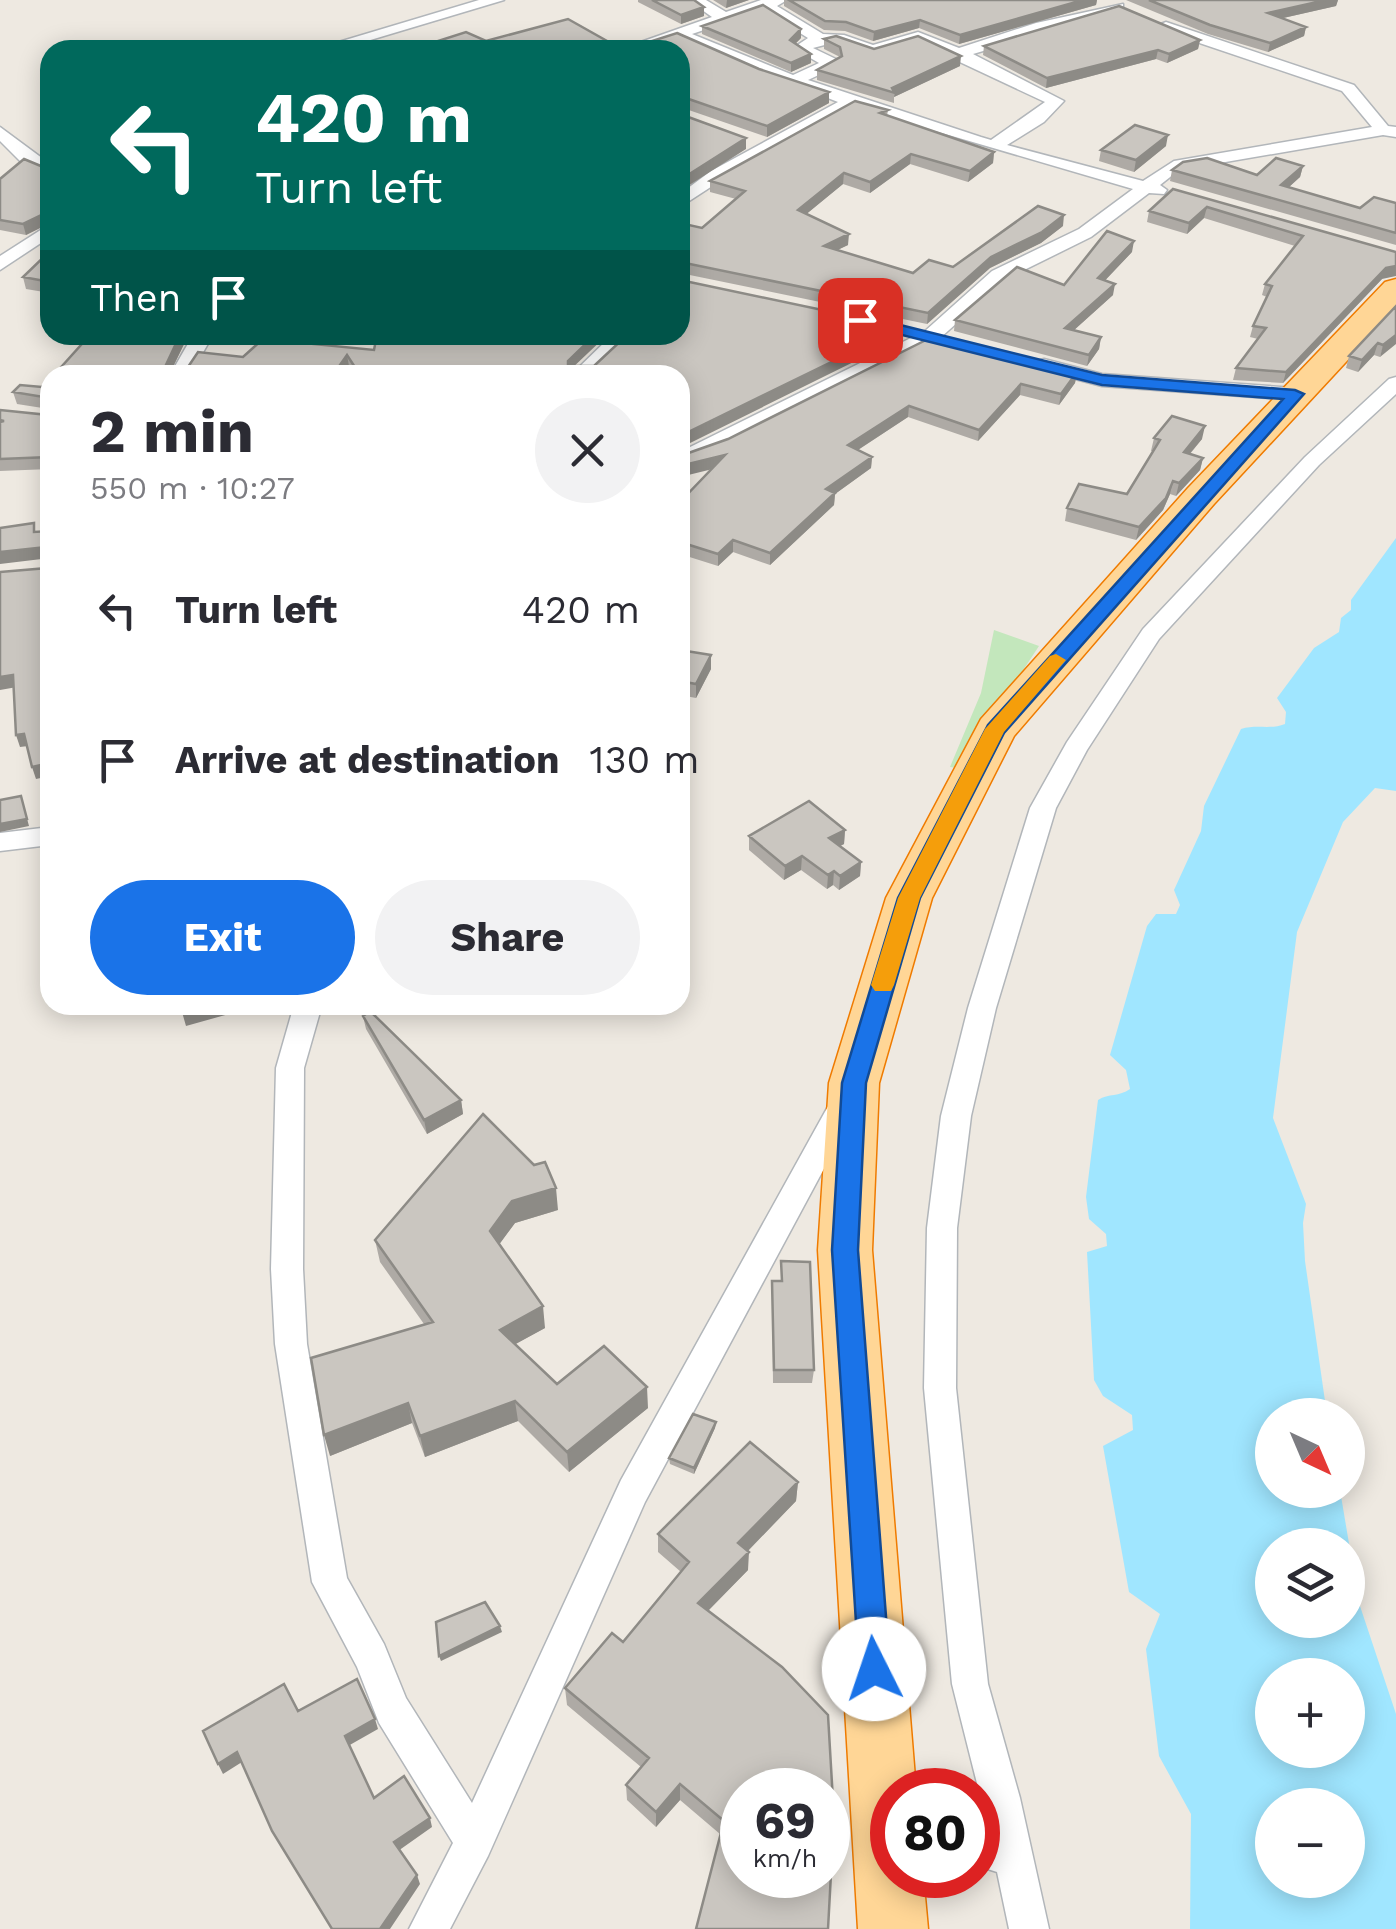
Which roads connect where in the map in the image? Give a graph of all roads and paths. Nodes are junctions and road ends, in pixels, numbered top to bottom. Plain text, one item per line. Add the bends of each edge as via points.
1 (496, 0) edge
2 (696, 0) edge
3 (771, 2) edge
4 (1127, 10) edge
5 (721, 16) junction
6 (678, 33) junction
7 (819, 38) junction
8 (360, 40) edge
9 (657, 40) edge
10 (959, 53) junction
11 (793, 82) junction
12 (852, 101) junction
13 (1390, 131) edge
14 (0, 132) edge
15 (996, 145) junction
16 (40, 156) edge
17 (30, 161) junction
18 (40, 166) edge
19 (0, 167) edge
20 (1145, 186) junction
21 (690, 195) edge
22 (1182, 196) edge
23 (40, 236) edge
24 (0, 264) edge
25 (1396, 289) edge
26 (893, 327) edge
27 (941, 338) junction
28 (612, 345) edge
29 (1026, 360) edge
30 (590, 365) edge
31 (1396, 383) edge
32 (1295, 394) junction
33 (690, 455) edge
34 (40, 837) edge
35 (0, 842) edge
36 (305, 1015) edge
37 (854, 1083) junction
38 (885, 1768) edge
39 (474, 1842) junction
40 (1003, 1862) edge
41 (892, 1898) edge
42 (429, 1929) edge
43 (893, 1929) edge
44 (1026, 1929) edge

1 - 8 street
2 - 5 street
3 - 5 street
3 - 7 street
4 - 10 street via 1041,26
4 - 13 street via 1348,88
5 - 6 street
6 - 9 street
6 - 11 street
7 - 10 street via 845,37 872,50 918,38
7 - 11 street via 801,48 832,63
10 - 15 street via 1056,101
11 - 12 street
12 - 15 street
12 - 21 street via 759,144
13 - 20 street via 1174,166
14 - 17 street
15 - 20 street
16 - 17 street
17 - 18 street
17 - 19 street
20 - 22 street
20 - 27 street via 1085,233 999,276
23 - 24 street
25 - 32 highway
26 - 27 street
27 - 33 street
28 - 30 street
29 - 32 street via 1102,380
31 - 40 street via 1312,461 1151,634 1043,808 982,1008 956,1116 942,1228 940,1388 970,1684
32 - 37 highway via 996,729 909,898
34 - 35 street
36 - 39 street via 290,1068 287,1269 292,1344 330,1582 392,1710
37 - 38 highway via 845,1250
37 - 39 street via 633,1492
39 - 42 street
40 - 44 street
41 - 43 highway

